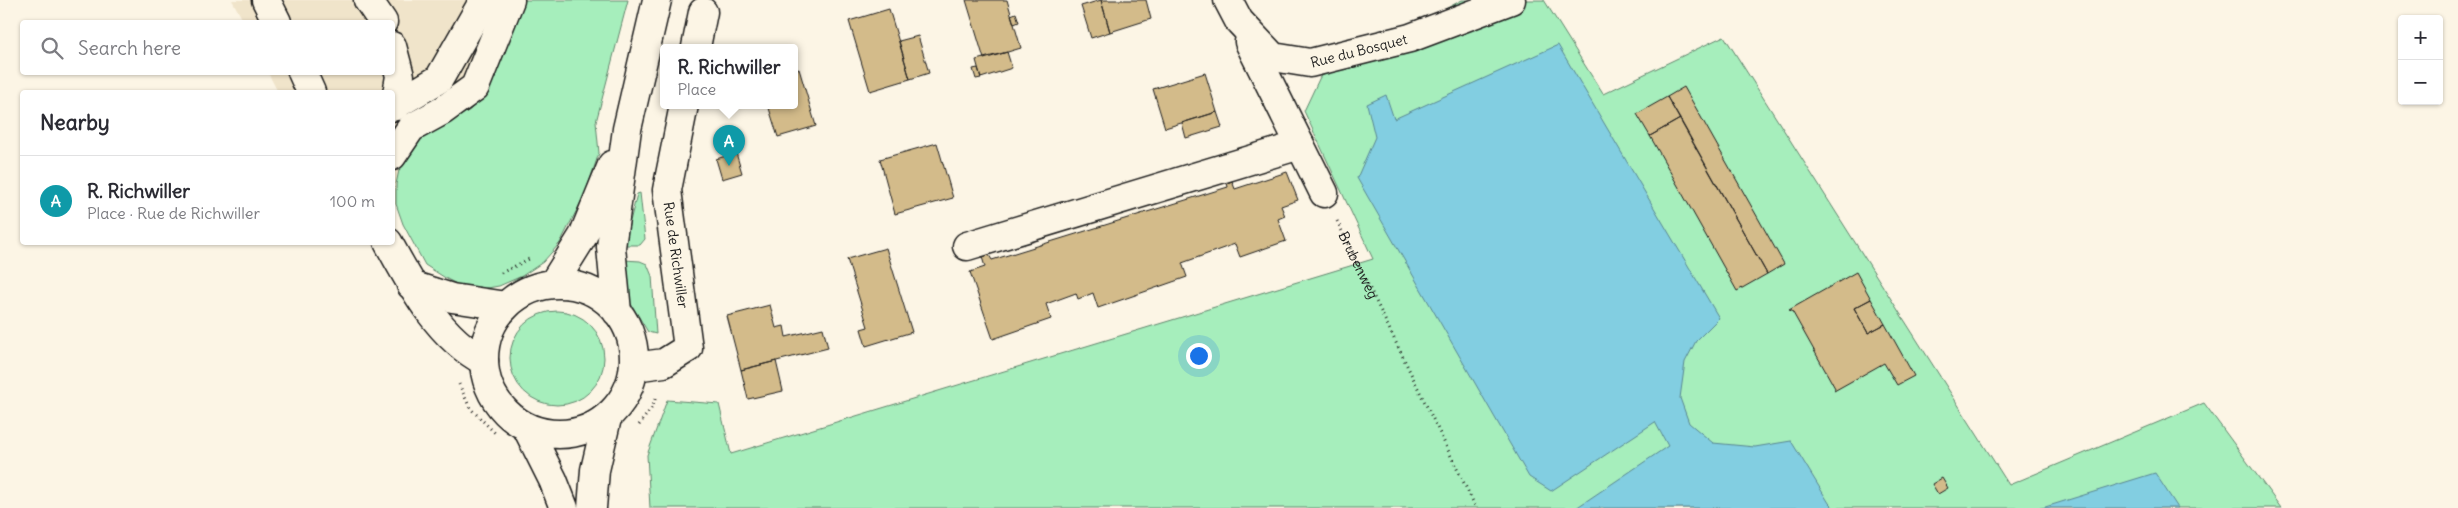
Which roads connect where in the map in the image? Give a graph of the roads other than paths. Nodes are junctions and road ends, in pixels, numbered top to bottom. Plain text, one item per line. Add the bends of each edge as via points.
1 (266, 0) edge
2 (368, 0) edge
3 (510, 0) edge
4 (656, 0) edge
5 (1511, 0) edge
6 (482, 2) edge
7 (1233, 11) edge
8 (703, 12) dead end
9 (276, 20) edge
10 (382, 20) edge
11 (697, 44) edge
12 (395, 57) edge
13 (304, 75) edge
14 (311, 90) edge
15 (395, 101) edge
16 (395, 105) edge
17 (683, 109) edge
18 (627, 129) junction
19 (1300, 145) junction
20 (395, 152) edge
21 (1324, 193) road end
22 (390, 245) edge
23 (967, 246) dead end
24 (553, 284) junction
25 (411, 285) junction
26 (506, 306) junction
27 (617, 312) junction
28 (484, 361) junction
29 (634, 367) junction
30 (607, 418) junction
31 (527, 428) junction
32 (564, 508) edge
33 (592, 508) edge

1 - 9 main road
2 - 10 main road
3 - 20 main road via 476,86 411,128
4 - 18 main road
5 - 7 main road, Rue du Bosquet via 1410,38 1310,63 1273,57
6 - 16 main road via 439,79
7 - 19 main road
8 - 11 main road
12 - 15 main road via 400,76
13 - 14 main road
17 - 29 main road, Rue de Richwiller via 667,190 688,348 664,363
18 - 24 main road via 583,236
18 - 27 main road via 611,247
19 - 21 main road
19 - 23 main road
22 - 25 main road
24 - 26 main road via 536,287
24 - 27 main road via 577,286 599,296
25 - 26 main road via 452,298
25 - 28 main road via 465,351
26 - 28 main road via 493,322 486,341
27 - 29 main road via 628,328 634,347
28 - 31 main road via 487,382 496,401
29 - 30 main road via 630,386
30 - 31 main road via 589,429 568,434 547,434
30 - 33 main road via 595,470
31 - 32 main road via 554,480

